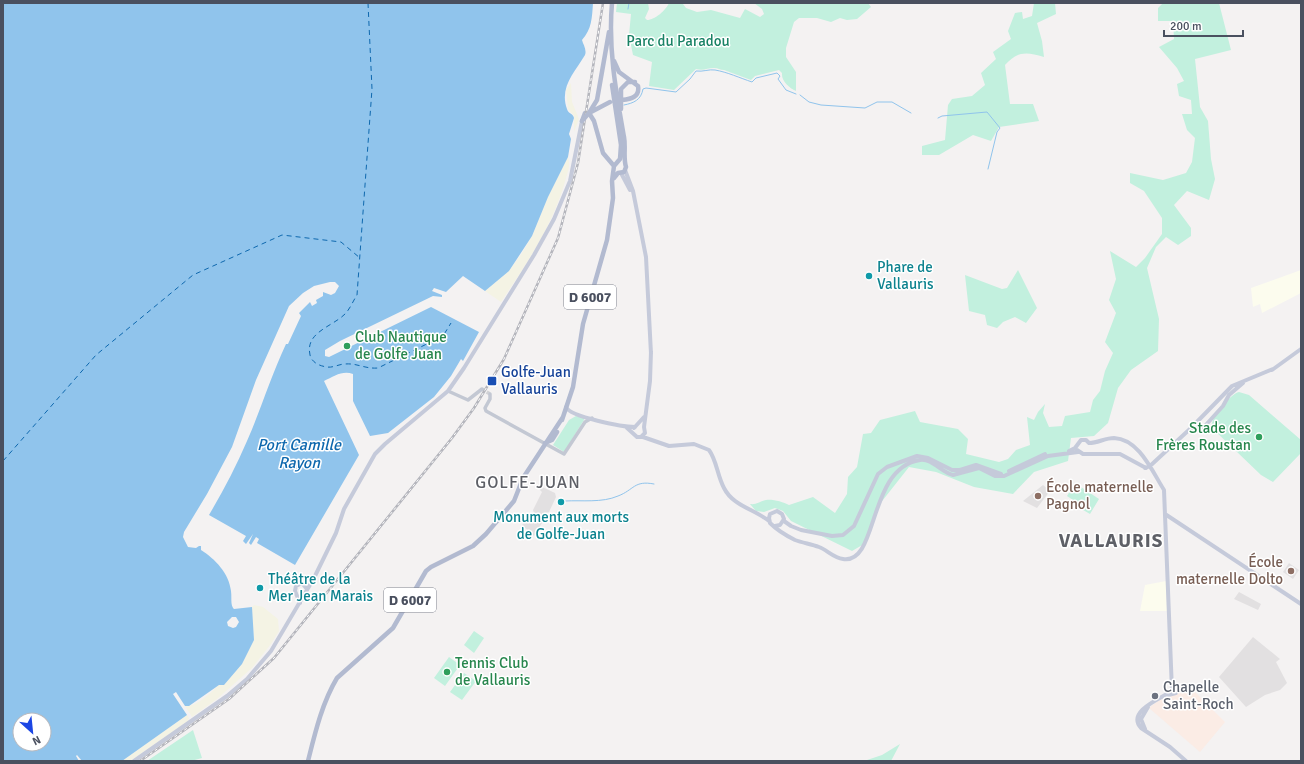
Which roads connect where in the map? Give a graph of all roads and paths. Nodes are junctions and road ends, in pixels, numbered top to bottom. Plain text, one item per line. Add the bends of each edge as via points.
1 (612, 3) edge
2 (611, 13) junction
3 (609, 32) junction
4 (612, 57) junction
5 (635, 82) junction
6 (622, 100) dead end
7 (591, 110) junction
8 (582, 121) joint
9 (624, 137) junction
10 (619, 161) junction
11 (624, 163) junction
12 (625, 170) junction
13 (617, 171) junction
14 (633, 198) junction
15 (1301, 349) edge
16 (1274, 369) junction
17 (482, 389) dead end
18 (448, 391) junction
19 (490, 394) dead end
20 (566, 407) junction
21 (572, 413) junction
22 (645, 415) junction
23 (563, 416) junction
24 (592, 418) junction
25 (636, 426) junction
26 (626, 427) junction
27 (644, 427) junction
28 (1191, 428) junction
29 (633, 432) junction
30 (644, 435) junction
31 (546, 443) junction
32 (1089, 443) junction
33 (1076, 447) junction
34 (1078, 452) junction
35 (1087, 453) junction
36 (1147, 467) junction
37 (1165, 514) junction
38 (769, 518) junction
39 (784, 521) junction
40 (775, 526) junction
41 (306, 587) junction
42 (296, 594) junction
43 (303, 595) junction
44 (300, 603) junction
45 (1301, 604) edge
46 (1152, 703) junction
47 (1147, 731) junction
48 (134, 761) edge
49 (308, 761) edge
50 (1186, 761) edge

1 - 2 main road
2 - 3 main road
2 - 4 main road
3 - 7 main road via 600,90
3 - 10 main road via 613,99 620,140
4 - 5 main road via 620,72
4 - 9 main road via 616,99
5 - 6 main road via 639,89 638,94 634,98
5 - 9 main road via 626,83 621,91
7 - 8 main road, bridge
7 - 13 main road, bridge via 603,153
8 - 18 main road via 572,173 554,219
9 - 11 main road
10 - 11 main road
10 - 13 main road
11 - 12 main road
12 - 13 main road
12 - 14 main road
13 - 14 main road
13 - 20 main road, D 6007 via 612,186 607,240 583,324 573,387
14 - 22 main road via 646,256 651,354
15 - 16 main road
16 - 28 main road via 1232,386
16 - 28 main road via 1239,386 1204,427
17 - 18 street via 468,400
18 - 41 main road via 377,451 347,504 336,534 311,583
19 - 31 street via 485,408 487,412
20 - 21 main road
20 - 23 main road, D 6007
21 - 23 main road
21 - 24 main road
22 - 25 main road
22 - 27 main road
23 - 31 main road, D 6007 via 552,440
24 - 26 main road
24 - 31 street via 585,422 564,454
25 - 26 main road
25 - 27 main road
25 - 29 main road
26 - 29 main road
27 - 30 main road
28 - 36 main road
29 - 30 main road via 636,437
30 - 38 main road via 669,446 698,445 710,450 725,490 734,500
31 - 49 main road, D 6007 via 523,478 514,501 486,534 473,546 431,566 393,628 337,678 315,733
32 - 33 main road via 1082,440
32 - 35 main road
32 - 36 main road via 1112,438 1124,440 1137,450
33 - 34 main road
33 - 39 main road via 1070,451 1047,453 1003,474 976,465 952,470 928,458 910,458 887,467 878,474 854,526 843,535 832,536 812,532 791,526
34 - 35 main road
34 - 40 main road via 1048,456 999,476 979,468 953,475 926,460 913,462 889,482 877,507 864,547 858,555 850,559 838,558 815,545 794,540
35 - 36 main road via 1120,454
36 - 37 main road via 1163,488
37 - 45 main road
37 - 46 main road via 1173,691
38 - 39 main road via 775,511 780,512
38 - 40 main road
39 - 40 main road
41 - 42 main road via 302,583 297,584
41 - 43 main road
42 - 43 main road
42 - 44 main road
43 - 44 main road
44 - 48 main road via 271,651 247,679 211,708
46 - 47 main road via 1141,717
46 - 47 main road via 1142,709 1138,721 1139,726
47 - 50 main road

